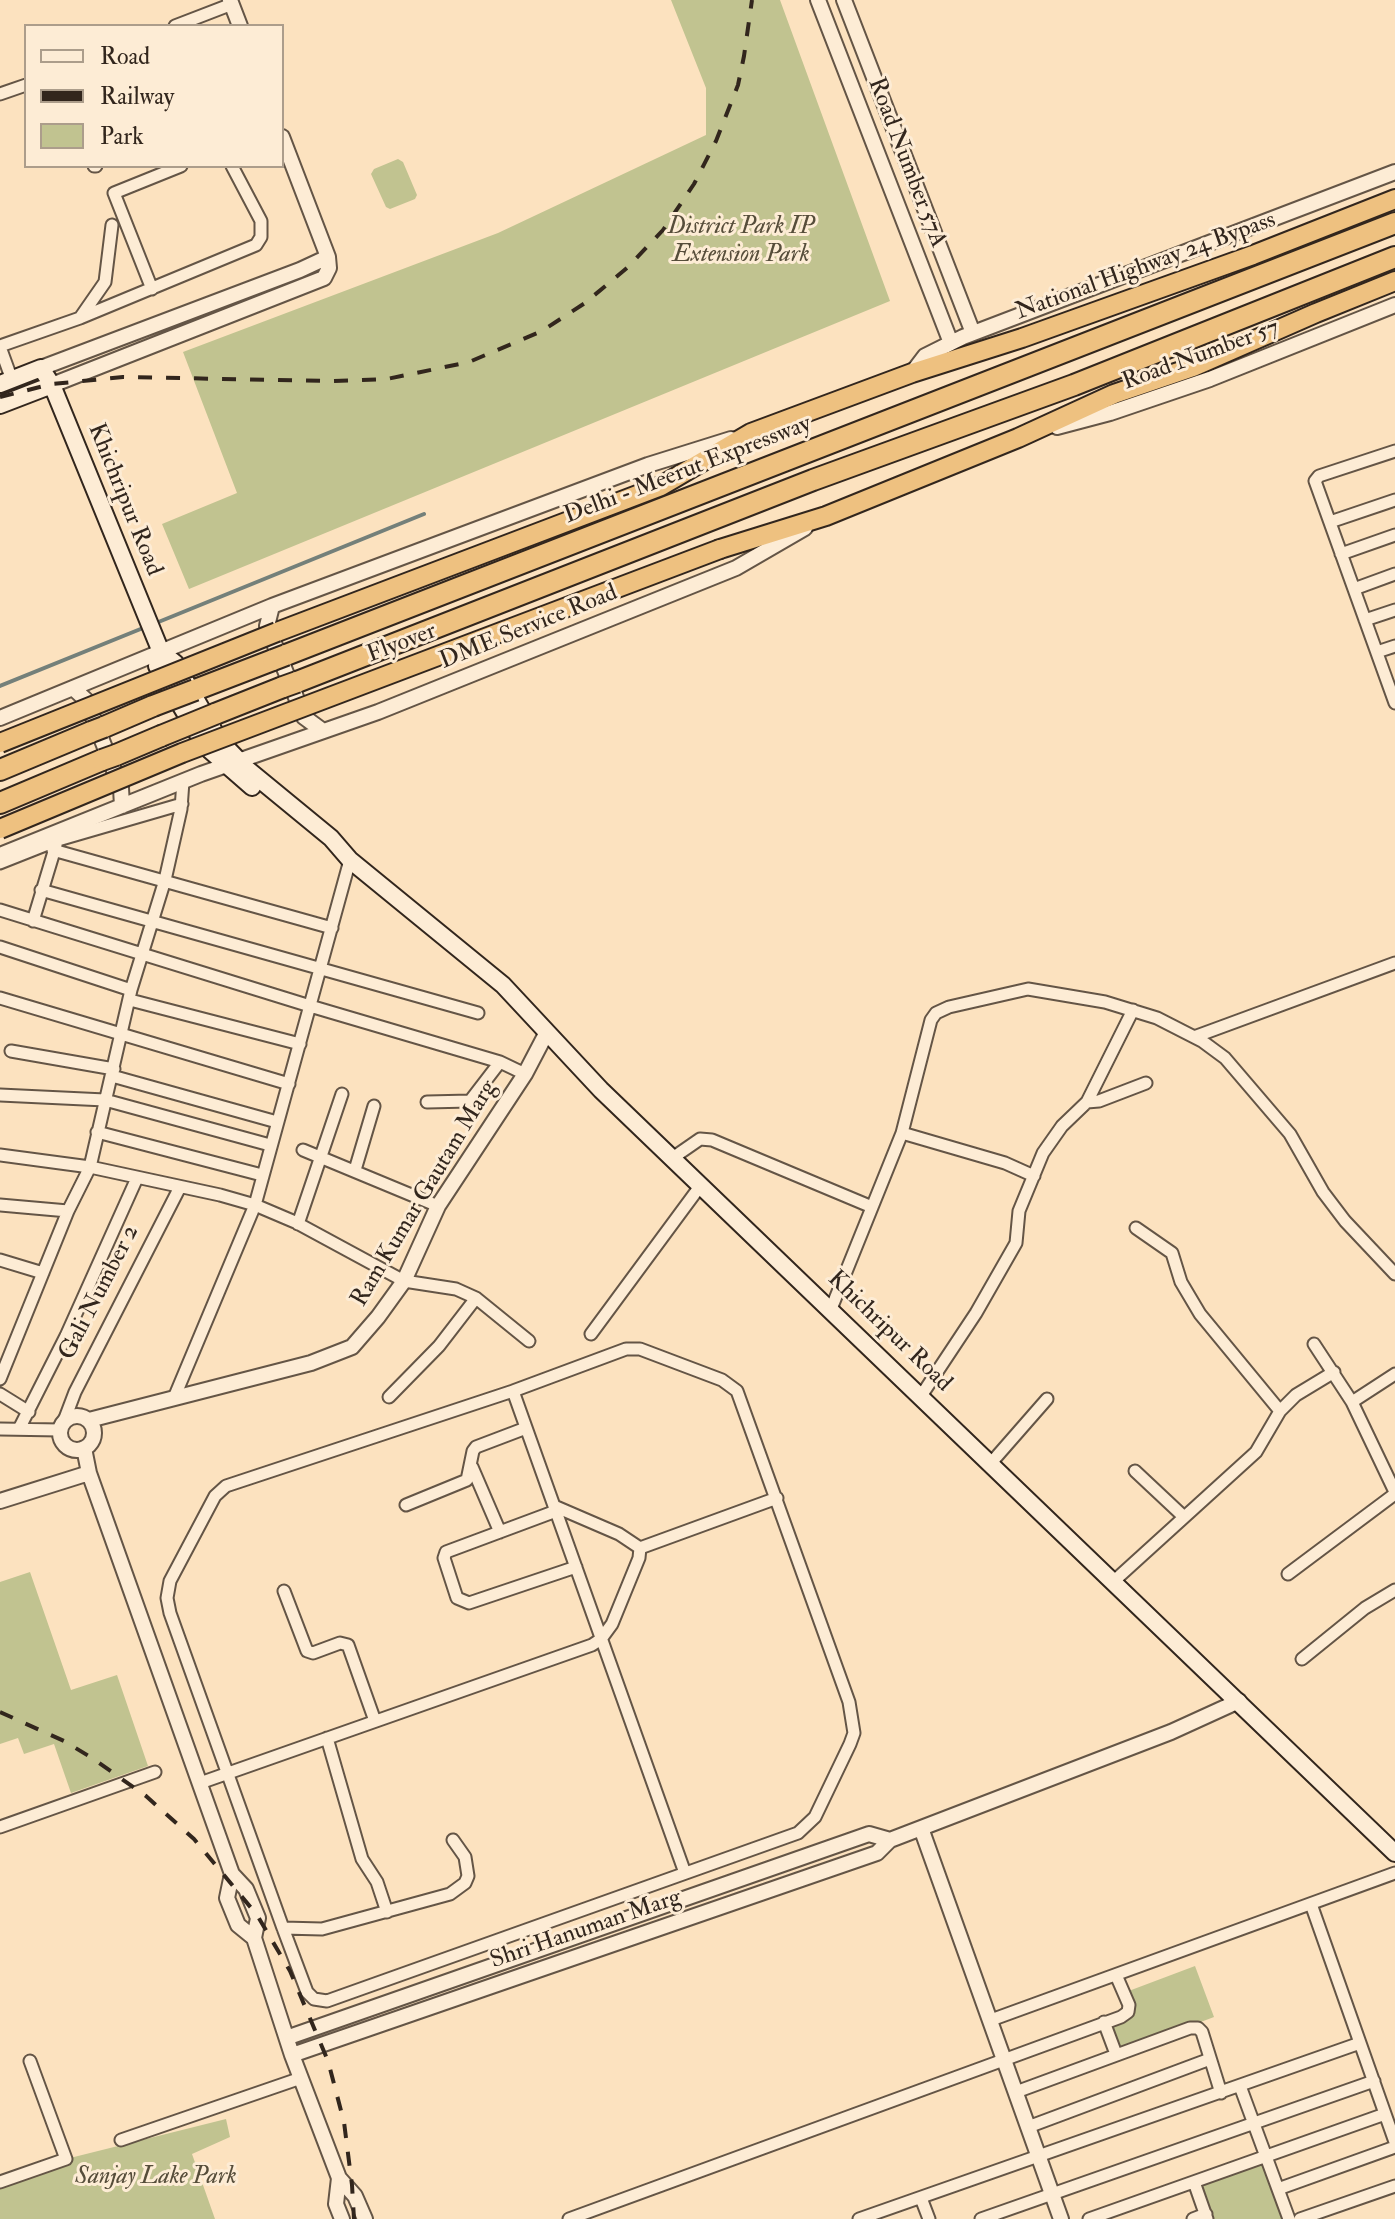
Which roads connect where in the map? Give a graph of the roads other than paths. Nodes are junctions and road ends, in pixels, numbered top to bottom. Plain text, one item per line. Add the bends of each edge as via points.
1 (818, 0) edge
2 (844, 0) edge
3 (231, 2) edge
4 (180, 24) edge
5 (239, 24) edge
6 (24, 86) edge
7 (0, 94) edge
8 (284, 142) edge
9 (176, 168) edge
10 (233, 168) edge
11 (1395, 172) edge
12 (1395, 199) edge
13 (1395, 223) edge
14 (112, 225) dead end
15 (328, 257) junction
16 (1395, 257) edge
17 (1395, 281) edge
18 (152, 289) junction
19 (1395, 305) edge
20 (80, 318) junction
21 (973, 333) junction
22 (951, 343) junction
23 (0, 346) edge
24 (41, 368) junction
25 (912, 373) junction
26 (6, 382) edge
27 (52, 385) junction
28 (0, 405) edge
29 (751, 433) junction
30 (1018, 438) junction
31 (1395, 451) edge
32 (1395, 500) edge
33 (826, 516) junction
34 (1330, 522) junction
35 (1395, 535) edge
36 (1341, 554) junction
37 (1395, 574) edge
38 (1354, 589) junction
39 (272, 606) junction
40 (1395, 610) edge
41 (1365, 620) junction
42 (1395, 646) edge
43 (161, 652) junction
44 (1377, 652) junction
45 (73, 688) junction
46 (1392, 688) edge
47 (1395, 703) edge
48 (0, 718) edge
49 (323, 731) junction
50 (0, 743) edge
51 (233, 762) junction
52 (0, 770) edge
53 (183, 781) junction
54 (0, 803) edge
55 (182, 804) junction
56 (122, 806) junction
57 (0, 829) edge
58 (56, 845) junction
59 (0, 855) edge
60 (346, 857) junction
61 (0, 863) edge
62 (165, 880) junction
63 (41, 890) junction
64 (0, 910) edge
65 (33, 921) junction
66 (151, 922) junction
67 (332, 928) junction
68 (0, 947) edge
69 (141, 954) junction
70 (1395, 963) edge
71 (321, 968) junction
72 (130, 995) junction
73 (0, 998) edge
74 (310, 1006) junction
75 (1133, 1010) junction
76 (478, 1013) dead end
77 (547, 1032) junction
78 (122, 1035) junction
79 (1194, 1037) junction
80 (300, 1044) junction
81 (11, 1051) dead end
82 (500, 1062) junction
83 (113, 1072) junction
84 (525, 1074) junction
85 (1146, 1083) dead end
86 (289, 1084) junction
87 (342, 1094) dead end
88 (0, 1095) edge
89 (105, 1100) junction
90 (427, 1102) dead end
91 (1087, 1102) junction
92 (374, 1106) dead end
93 (277, 1122) junction
94 (97, 1132) junction
95 (902, 1133) junction
96 (270, 1145) junction
97 (303, 1150) dead end
98 (0, 1155) edge
99 (322, 1157) junction
100 (674, 1157) junction
101 (90, 1167) junction
102 (355, 1170) junction
103 (262, 1175) junction
104 (1034, 1176) junction
105 (137, 1178) junction
106 (701, 1185) junction
107 (180, 1187) junction
108 (0, 1205) edge
109 (255, 1205) junction
110 (438, 1206) junction
111 (872, 1207) junction
112 (68, 1211) junction
113 (298, 1224) junction
114 (1136, 1228) dead end
115 (0, 1260) edge
116 (43, 1273) junction
117 (1395, 1274) edge
118 (404, 1281) junction
119 (476, 1298) junction
120 (831, 1309) junction
121 (591, 1334) dead end
122 (529, 1341) dead end
123 (1314, 1344) dead end
124 (1334, 1372) junction
125 (1395, 1374) edge
126 (0, 1379) edge
127 (513, 1391) junction
128 (0, 1394) edge
129 (921, 1396) junction
130 (389, 1397) dead end
131 (174, 1398) junction
132 (1047, 1399) dead end
133 (1352, 1402) junction
134 (1280, 1411) junction
135 (29, 1412) junction
136 (89, 1420) junction
137 (62, 1425) junction
138 (526, 1428) junction
139 (0, 1429) edge
140 (19, 1429) junction
141 (84, 1448) junction
142 (991, 1463) junction
143 (472, 1466) junction
144 (1135, 1471) dead end
145 (89, 1473) junction
146 (1395, 1493) edge
147 (777, 1498) junction
148 (0, 1501) edge
149 (406, 1505) dead end
150 (555, 1509) junction
151 (1183, 1516) junction
152 (500, 1532) junction
153 (640, 1548) junction
154 (576, 1567) junction
155 (1288, 1574) dead end
156 (1114, 1581) junction
157 (1395, 1590) edge
158 (284, 1591) dead end
159 (601, 1639) junction
160 (1302, 1659) dead end
161 (1239, 1701) junction
162 (375, 1721) junction
163 (327, 1738) junction
164 (155, 1772) dead end
165 (228, 1773) junction
166 (200, 1783) junction
167 (0, 1827) edge
168 (921, 1828) junction
169 (453, 1840) dead end
170 (890, 1840) junction
171 (1395, 1853) edge
172 (685, 1873) junction
173 (1395, 1873) edge
174 (232, 1874) junction
175 (1311, 1904) junction
176 (387, 1912) junction
177 (283, 1928) junction
178 (254, 1938) junction
179 (1116, 1975) junction
180 (991, 2020) junction
181 (1104, 2022) junction
182 (289, 2037) junction
183 (1360, 2043) junction
184 (1116, 2054) junction
185 (292, 2055) junction
186 (1005, 2059) junction
187 (1210, 2059) junction
188 (30, 2061) dead end
189 (301, 2078) junction
190 (1374, 2081) junction
191 (1240, 2086) junction
192 (1016, 2092) junction
193 (1221, 2093) junction
194 (1385, 2114) junction
195 (1254, 2123) junction
196 (1028, 2127) junction
197 (121, 2140) dead end
198 (1395, 2144) edge
199 (1266, 2156) junction
200 (1040, 2157) junction
201 (339, 2178) junction
202 (0, 2182) edge
203 (1194, 2182) junction
204 (1395, 2186) edge
205 (1278, 2189) junction
206 (1053, 2194) junction
207 (921, 2198) junction
208 (1206, 2217) edge
209 (342, 2219) edge
210 (365, 2219) edge
211 (569, 2219) edge
212 (859, 2219) edge
213 (929, 2219) edge
214 (981, 2219) edge
215 (1061, 2219) edge
216 (1089, 2219) edge
217 (1193, 2219) edge
218 (1289, 2219) edge
219 (1300, 2219) edge

1 - 22 street, Road Number 57A
2 - 21 street, Road Number 57A
3 - 4 street
3 - 5 street
6 - 7 street
8 - 15 street
9 - 18 street via 114,193
10 - 18 street via 261,221 256,245
11 - 21 street
12 - 25 highway, National Highway 24 Bypass via 1253,255
13 - 52 highway, Delhi - Meerut Expressway, bridge
14 - 20 street via 105,282
15 - 24 street
15 - 27 street via 328,273 315,283
16 - 54 highway, bridge via 290,684
17 - 30 highway, Flyover
18 - 20 street
19 - 30 street, Road Number 57 via 1210,379
20 - 23 street
21 - 22 street
22 - 25 street via 925,356
23 - 26 street
24 - 26 main road
24 - 27 main road, Khichripur Road
25 - 29 highway, National Highway 24 Bypass
27 - 28 main road
27 - 43 main road, Khichripur Road
29 - 39 street via 648,465
29 - 50 highway, bridge via 661,486
30 - 33 highway, Flyover
31 - 34 street via 1319,476 1316,489
32 - 34 street
33 - 49 street, DME Service Road via 736,568
33 - 57 highway, Flyover, bridge via 720,549 182,753
34 - 36 street
35 - 36 street
36 - 38 street
37 - 38 street
38 - 41 street
39 - 43 street
39 - 49 street via 267,626 304,717
40 - 41 street
41 - 44 street
42 - 44 street
43 - 45 street
43 - 51 main road, Khichripur Road via 175,663
44 - 46 street
45 - 48 street
45 - 56 street via 86,700 121,788
46 - 47 street
49 - 51 street, DME Service Road
51 - 53 street, DME Service Road
51 - 60 main road, Khichripur Road via 331,838
53 - 55 street
53 - 56 street, DME Service Road
55 - 58 street
55 - 62 street
56 - 59 street, DME Service Road
58 - 61 street
58 - 62 street
58 - 63 street
60 - 67 street
60 - 77 main road, Khichripur Road via 503,985
62 - 66 street
62 - 67 street
63 - 65 street
63 - 66 street
64 - 65 street
65 - 69 street
66 - 69 street
66 - 71 street
67 - 71 street
68 - 72 street
69 - 72 street
69 - 74 street
70 - 79 street
71 - 74 street
71 - 76 street
72 - 78 street
72 - 80 street
73 - 78 street
74 - 80 street
74 - 82 street
75 - 79 street
75 - 91 street
75 - 95 street via 1038,989 936,1013
77 - 84 street, Ram Kumar Gautam Marg
77 - 100 main road, Khichripur Road
78 - 83 street
78 - 86 street
79 - 117 street via 1225,1058 1281,1123 1329,1199
80 - 86 street
81 - 83 street
82 - 84 street
82 - 90 street via 470,1101
83 - 89 street
83 - 93 street
84 - 110 street, Ram Kumar Gautam Marg
85 - 91 street
86 - 93 street
87 - 99 street
88 - 89 street
89 - 94 street
89 - 96 street
91 - 104 street via 1062,1126
92 - 102 street
93 - 96 street
94 - 101 street
94 - 103 street
95 - 104 street
95 - 111 street
96 - 103 street
97 - 99 street
98 - 101 street
99 - 102 street
99 - 113 street
100 - 106 main road, Khichripur Road
100 - 111 street via 700,1139 712,1140
101 - 105 street
101 - 112 street
102 - 110 street
103 - 109 street
104 - 129 street via 1019,1211 1016,1243
105 - 107 street
105 - 135 street
106 - 120 main road, Khichripur Road
106 - 121 street
107 - 109 street
107 - 137 street, Gali Number 2 via 118,1303
108 - 112 street
109 - 113 street
109 - 131 street
110 - 118 street, Ram Kumar Gautam Marg
111 - 120 street
112 - 116 street
113 - 118 street
114 - 134 street via 1172,1253 1200,1314
115 - 116 street
116 - 126 street
118 - 119 street via 456,1289
118 - 131 street, Ram Kumar Gautam Marg via 352,1347 311,1363
119 - 122 street
119 - 130 street
120 - 129 main road, Khichripur Road
123 - 124 street
124 - 133 street
124 - 134 street
125 - 133 street
127 - 138 street
127 - 147 street via 626,1349 640,1349 722,1380 737,1391
127 - 165 street via 226,1486 215,1496 170,1581 167,1598
128 - 135 street
129 - 142 main road, Khichripur Road
131 - 136 street, Ram Kumar Gautam Marg
132 - 142 street
133 - 146 street
134 - 151 street via 1256,1452
135 - 140 street
136 - 137 street via 77,1415
136 - 141 street via 93,1439
137 - 140 street
137 - 141 street via 65,1445
138 - 143 street via 476,1447
138 - 150 street
139 - 140 street
141 - 145 street
142 - 156 main road, Khichripur Road
143 - 149 street via 467,1480
143 - 152 street
144 - 151 street
145 - 148 street
145 - 166 street
146 - 155 street
147 - 153 street
147 - 172 street via 849,1702 854,1733 808,1825
150 - 152 street
150 - 153 street
150 - 154 street
151 - 156 street
152 - 154 street via 444,1554 460,1601 469,1603
153 - 159 street via 612,1624
154 - 159 street
156 - 161 main road, Khichripur Road
157 - 160 street
158 - 162 street via 307,1651 348,1645
159 - 162 street
159 - 172 street
161 - 168 street, Shri Hanuman Marg
161 - 171 main road, Khichripur Road
162 - 163 street
163 - 165 street
163 - 176 street via 362,1859
164 - 167 street
165 - 166 street
165 - 177 street
166 - 174 street
168 - 170 street, Shri Hanuman Marg
168 - 180 street
169 - 176 street via 469,1867 465,1883 450,1894
170 - 182 street, Shri Hanuman Marg via 869,1834
170 - 185 street, Shri Hanuman Marg via 877,1853
172 - 177 street via 327,2001 307,1992
173 - 175 street
174 - 178 street via 246,1889 258,1918
174 - 178 street via 227,1898 238,1925
175 - 179 street
175 - 183 street
176 - 177 street via 322,1929
178 - 182 street
179 - 180 street
179 - 181 street via 1128,2012
180 - 186 street
181 - 184 street
181 - 186 street
182 - 185 street
183 - 190 street
183 - 191 street
184 - 187 street via 1198,2028
184 - 192 street
185 - 189 street
186 - 192 street
186 - 211 street
187 - 193 street
187 - 196 street
188 - 202 street via 66,2159
189 - 197 street
189 - 201 street
190 - 194 street
190 - 195 street
191 - 193 street
191 - 195 street
192 - 196 street
193 - 200 street
194 - 198 street
194 - 199 street
195 - 199 street
195 - 206 street
196 - 200 street
198 - 205 street
199 - 203 street
199 - 205 street
200 - 206 street
200 - 207 street
201 - 209 street via 336,2204
201 - 210 street
203 - 208 street
203 - 216 street
204 - 219 street
205 - 218 street
206 - 214 street
206 - 215 street
207 - 212 street
207 - 213 street
208 - 217 street

